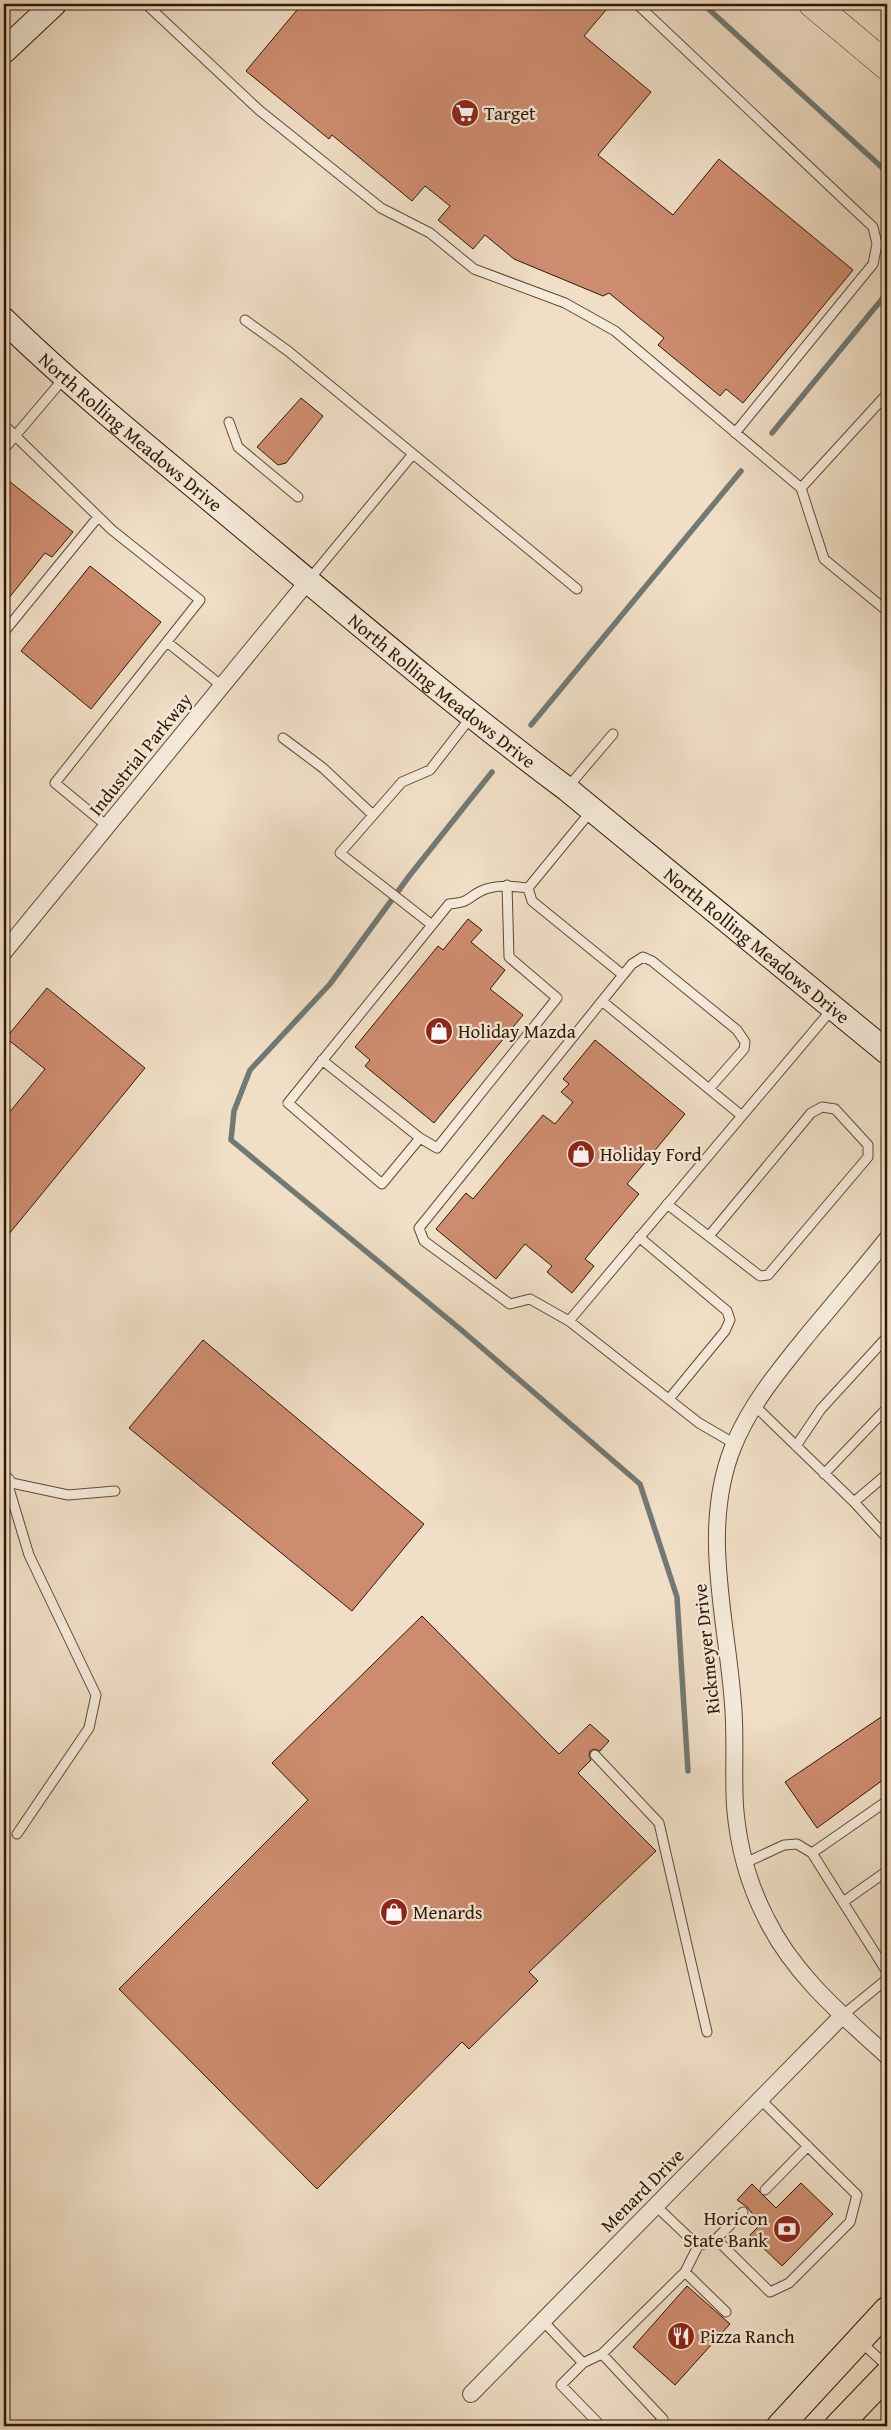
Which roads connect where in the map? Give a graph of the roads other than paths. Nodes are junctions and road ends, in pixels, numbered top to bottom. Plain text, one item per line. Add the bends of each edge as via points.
1 (54, 4) edge
2 (146, 4) edge
3 (637, 4) edge
4 (813, 4) edge
5 (4, 51) edge
6 (887, 66) edge
7 (4, 320) edge
8 (245, 320) dead end
9 (66, 376) junction
10 (887, 394) edge
11 (229, 422) dead end
12 (4, 425) edge
13 (736, 433) junction
14 (16, 435) junction
15 (4, 449) edge
16 (413, 454) junction
17 (801, 488) junction
18 (298, 497) dead end
19 (98, 517) junction
20 (308, 581) junction
21 (577, 589) dead end
22 (887, 611) edge
23 (4, 632) edge
24 (167, 642) junction
25 (222, 686) junction
26 (472, 715) junction
27 (613, 734) dead end
28 (283, 738) dead end
29 (567, 789) junction
30 (592, 810) junction
31 (373, 815) junction
32 (107, 826) junction
33 (507, 885) junction
34 (528, 888) junction
35 (432, 926) junction
36 (4, 952) edge
37 (623, 975) junction
38 (602, 1001) junction
39 (833, 1008) junction
40 (887, 1052) edge
41 (322, 1060) junction
42 (709, 1089) junction
43 (742, 1116) junction
44 (420, 1138) junction
45 (667, 1204) junction
46 (709, 1236) junction
47 (639, 1237) junction
48 (887, 1239) edge
49 (569, 1321) junction
50 (887, 1337) edge
51 (669, 1399) junction
52 (754, 1405) junction
53 (887, 1408) edge
54 (735, 1444) junction
55 (796, 1446) junction
56 (824, 1474) junction
57 (887, 1474) edge
58 (5, 1480) edge
59 (115, 1491) dead end
60 (854, 1502) junction
61 (887, 1538) edge
62 (596, 1755) dead end
63 (887, 1801) edge
64 (17, 1834) dead end
65 (812, 1853) junction
66 (745, 1863) junction
67 (887, 1870) edge
68 (843, 1902) junction
69 (887, 1972) edge
70 (887, 1979) edge
71 (843, 2015) junction
72 (707, 2032) dead end
73 (887, 2056) edge
74 (760, 2099) junction
75 (808, 2146) junction
76 (765, 2190) dead end
77 (656, 2206) junction
78 (743, 2212) dead end
79 (716, 2238) junction
80 (698, 2246) junction
81 (685, 2272) junction
82 (887, 2310) edge
83 (726, 2312) dead end
84 (542, 2320) junction
85 (859, 2340) junction
86 (602, 2354) junction
87 (583, 2362) junction
88 (887, 2366) edge
89 (887, 2375) edge
90 (471, 2394) dead end
91 (601, 2426) edge
92 (656, 2426) edge
93 (780, 2426) edge
94 (838, 2426) edge

1 - 5 main road
2 - 13 lane via 259,110 381,208 430,233 474,269 565,303 615,331
3 - 13 lane via 873,227 877,244 873,264
4 - 6 highway
7 - 9 main road, North Rolling Meadows Drive
8 - 16 lane via 288,351
9 - 14 lane
9 - 20 main road, North Rolling Meadows Drive
10 - 17 lane
11 - 18 lane via 238,448
12 - 14 lane
13 - 17 lane
14 - 15 lane
14 - 19 lane
16 - 20 lane
16 - 21 lane
17 - 22 lane via 824,560
19 - 23 lane
19 - 24 lane via 200,600
20 - 25 street, Industrial Parkway
20 - 26 main road, North Rolling Meadows Drive
24 - 25 lane
24 - 32 lane via 55,783
25 - 32 street, Industrial Parkway
26 - 29 main road, North Rolling Meadows Drive
26 - 31 lane via 430,770 402,782
27 - 29 lane
28 - 31 lane via 323,768
29 - 30 main road, North Rolling Meadows Drive
30 - 34 lane
30 - 39 main road, North Rolling Meadows Drive
31 - 35 lane via 340,853
32 - 36 street, Industrial Parkway
33 - 34 lane
33 - 35 lane via 481,891 465,902 449,904
33 - 44 lane via 508,957 557,998 437,1148
34 - 37 lane via 532,901
35 - 41 lane
37 - 38 lane
37 - 42 lane via 642,957 652,961 737,1030 745,1042 744,1049
38 - 42 lane
38 - 49 lane via 419,1228 424,1241 510,1304 530,1299
39 - 40 main road, North Rolling Meadows Drive
39 - 43 lane
41 - 44 lane
41 - 44 lane via 288,1103 382,1184
42 - 43 lane
43 - 45 lane
45 - 46 lane
45 - 47 lane
46 - 46 lane via 760,1276 768,1275 868,1157 868,1145 834,1109 822,1107 811,1113
47 - 49 lane
47 - 51 lane via 727,1311 730,1320 725,1331
48 - 52 street, Rickmeyer Drive via 772,1378
49 - 51 lane
50 - 55 lane via 822,1408
51 - 54 lane via 699,1423
52 - 54 street, Rickmeyer Drive
52 - 55 lane
53 - 56 lane
54 - 66 street, Rickmeyer Drive via 718,1507 716,1553 734,1708 736,1819
55 - 56 lane
56 - 60 lane
57 - 60 lane
58 - 59 lane via 68,1495
58 - 64 lane via 29,1555 96,1695 89,1728
60 - 61 lane
62 - 72 lane via 659,1823
63 - 65 lane
65 - 66 lane via 797,1844 784,1845
65 - 68 lane
66 - 71 street, Rickmeyer Drive via 760,1905 781,1945 805,1976
67 - 68 lane
68 - 69 lane
70 - 71 lane
71 - 73 street, Rickmeyer Drive
71 - 74 street, Menard Drive
74 - 75 lane
74 - 77 street, Menard Drive
75 - 76 lane
75 - 79 lane via 857,2195 850,2222 788,2283 770,2292
77 - 80 lane
77 - 84 street, Menard Drive
78 - 79 lane
79 - 80 lane
80 - 81 lane
81 - 83 lane
81 - 86 lane
82 - 85 main road
84 - 87 lane
84 - 90 street, Menard Drive
85 - 88 lane
85 - 93 main road
86 - 87 lane
86 - 92 lane via 663,2419
87 - 91 lane via 561,2385
89 - 94 main road

